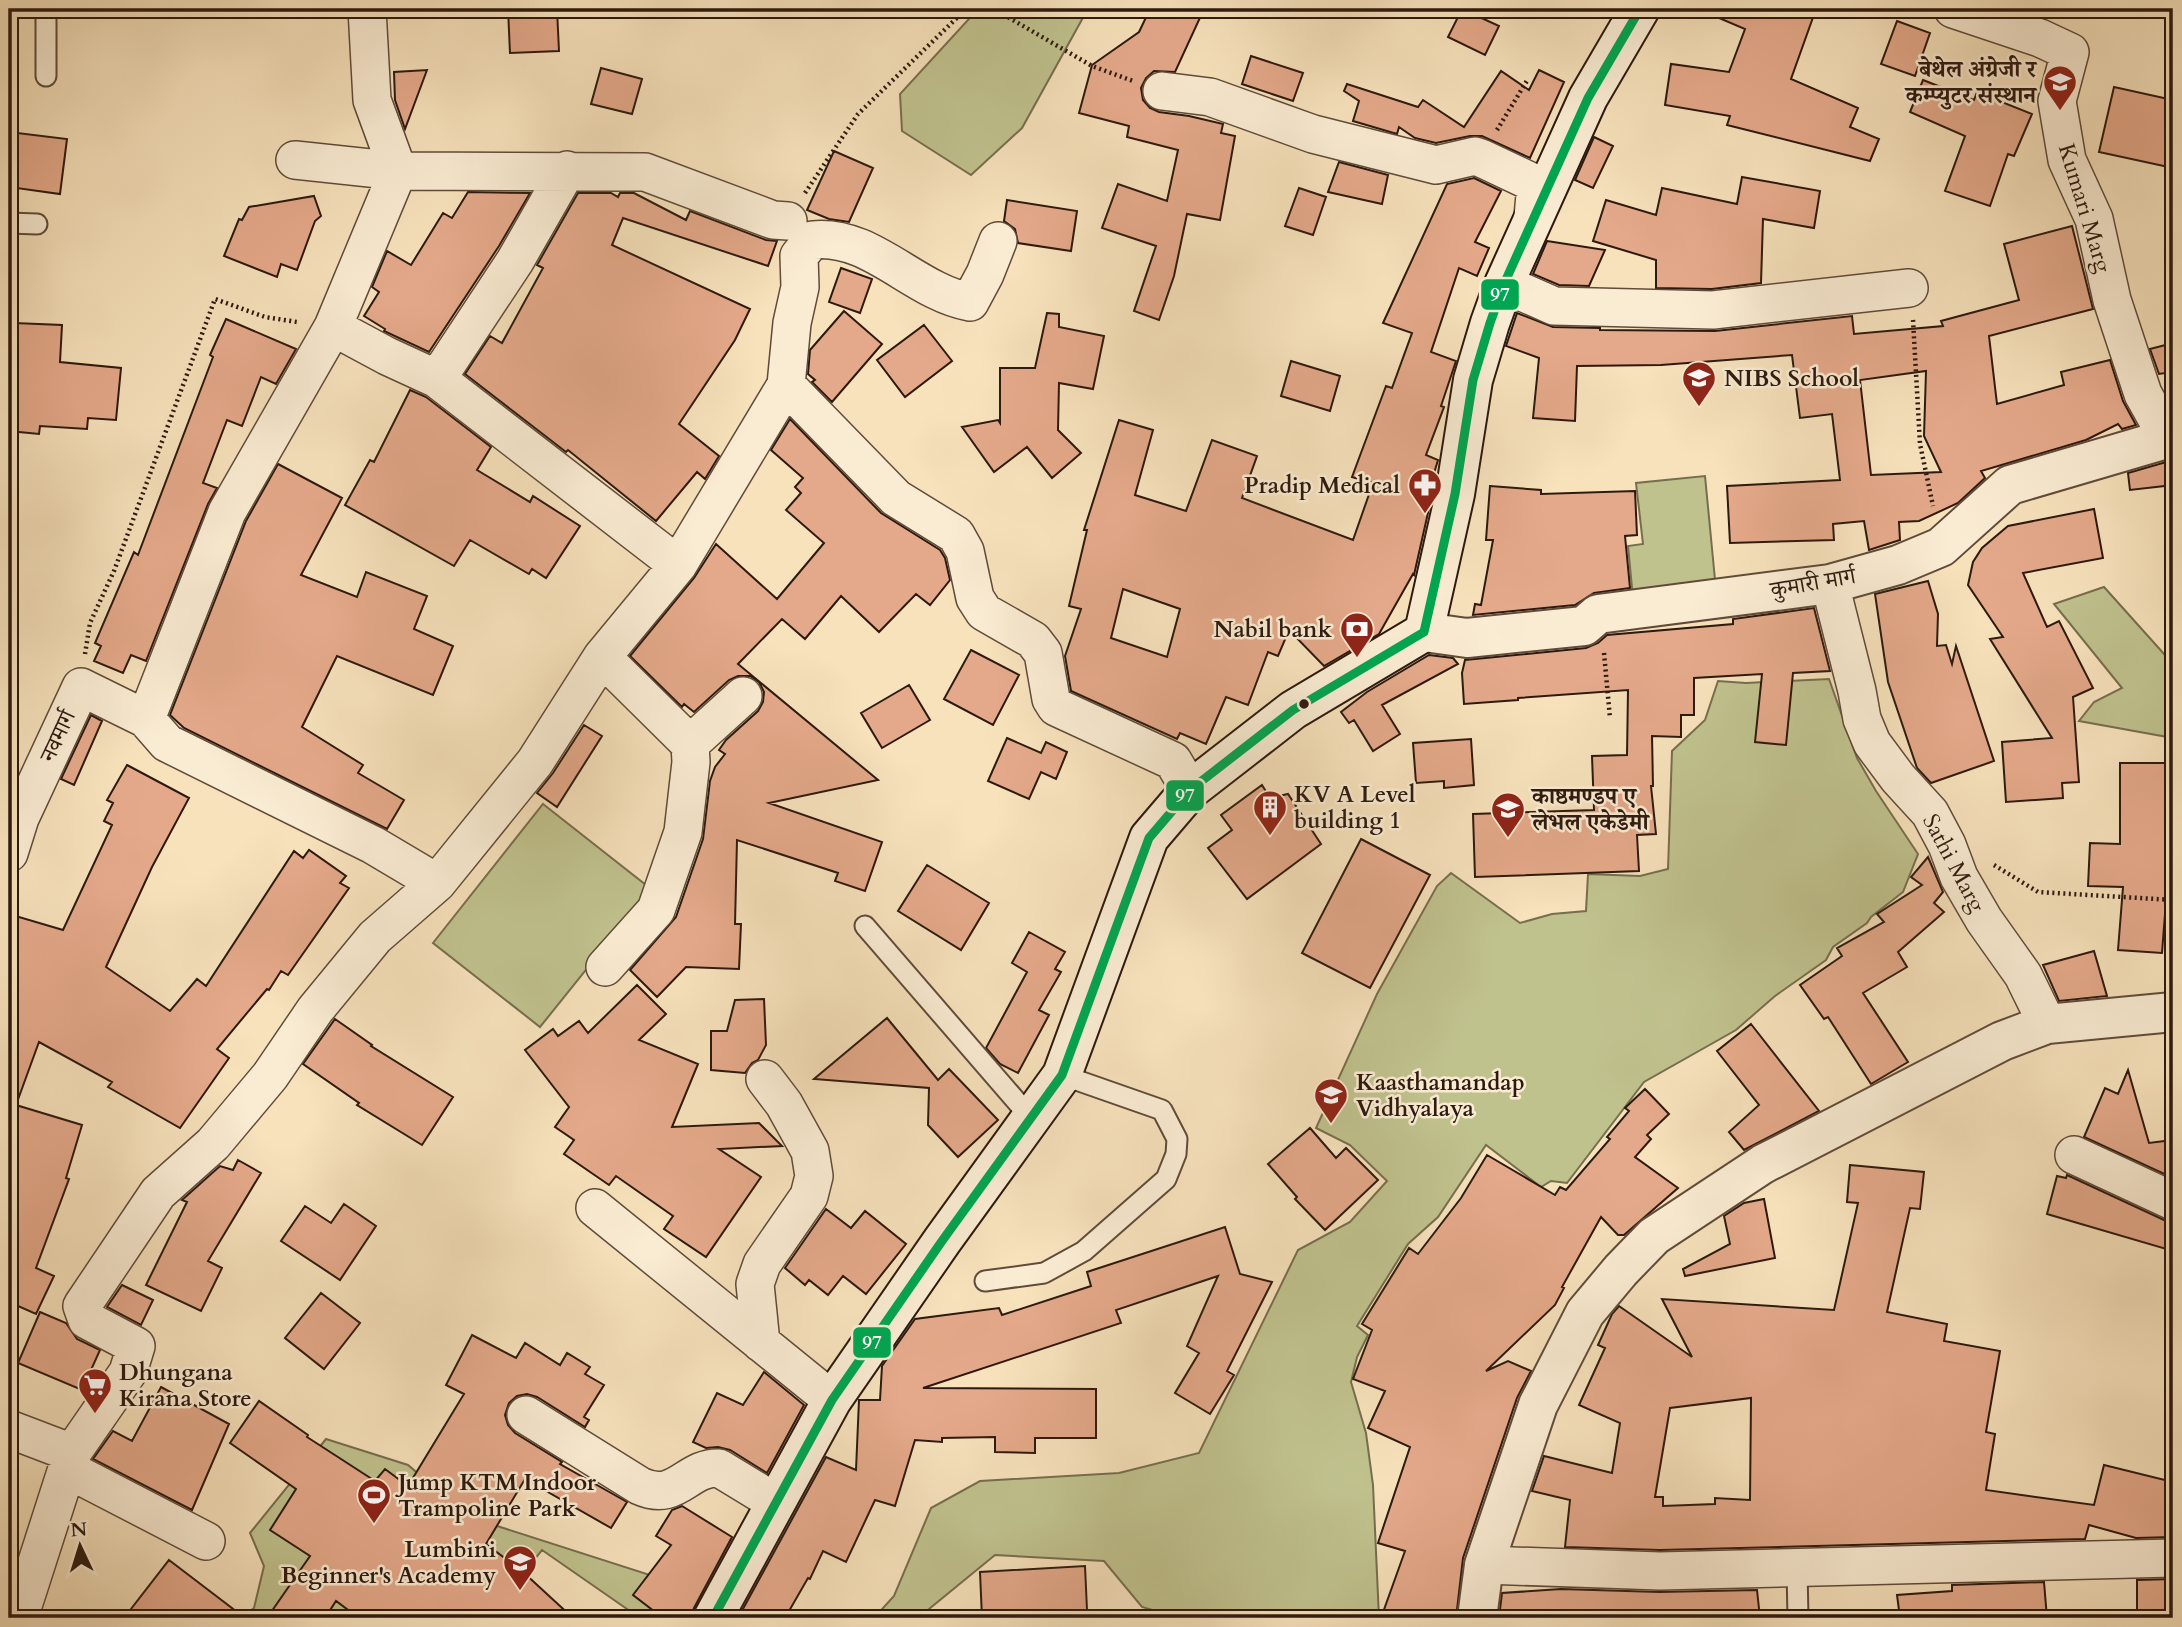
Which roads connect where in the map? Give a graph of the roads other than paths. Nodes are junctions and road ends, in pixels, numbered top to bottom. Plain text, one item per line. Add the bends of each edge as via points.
1 (46, 9) edge
2 (367, 9) edge
3 (1640, 9) edge
4 (1953, 9) edge
5 (46, 76) dead end
6 (1162, 91) road end
7 (295, 160) dead end
8 (567, 170) junction
9 (398, 171) junction
10 (1533, 217) junction
11 (788, 221) road end
12 (9, 223) edge
13 (37, 224) dead end
14 (998, 241) dead end
15 (1504, 284) junction
16 (1909, 288) road end
17 (333, 327) junction
18 (437, 379) junction
19 (786, 385) junction
20 (2170, 437) edge
21 (678, 565) junction
22 (1830, 584) junction
23 (1424, 632) junction
24 (602, 657) junction
25 (743, 696) dead end
26 (146, 719) junction
27 (690, 744) junction
28 (1190, 790) junction
29 (9, 853) edge
30 (437, 883) junction
31 (865, 926) dead end
32 (605, 967) dead end
33 (2173, 1012) edge
34 (2047, 1024) junction
35 (1062, 1075) junction
36 (765, 1079) dead end
37 (1031, 1118) junction
38 (2074, 1155) dead end
39 (2173, 1201) edge
40 (595, 1208) dead end
41 (985, 1281) dead end
42 (761, 1343) junction
43 (832, 1400) junction
44 (526, 1415) dead end
45 (9, 1429) edge
46 (70, 1461) junction
47 (775, 1502) junction
48 (206, 1541) dead end
49 (2173, 1558) edge
50 (1484, 1565) junction
51 (1797, 1569) junction
52 (19, 1618) edge
53 (713, 1618) edge
54 (1477, 1618) edge
55 (1798, 1618) edge

1 - 5 lane
2 - 9 street via 372,100
3 - 10 main road via 1588,98
4 - 20 street, Kumari Marg via 2070,52 2057,101 2067,160 2094,219 2112,300 2143,394
6 - 10 street via 1210,97 1313,134 1436,165 1475,156 1536,184
7 - 9 street
8 - 9 street
8 - 11 street via 645,172 773,220
8 - 18 street via 515,261
9 - 17 street
10 - 15 main road
12 - 13 lane
14 - 19 street via 970,302 954,298 873,254 838,241 812,240 799,256 800,287
15 - 16 street via 1554,306 1713,310
15 - 23 main road via 1473,380 1455,494
17 - 18 street
17 - 26 street via 227,512
18 - 21 street
19 - 21 street
19 - 28 street via 896,498 956,535 965,551 975,598 984,612 1033,640 1043,653 1056,707 1173,761
20 - 22 main road, कुमारी मार्ग via 2010,485 1941,547
21 - 24 street
22 - 23 main road, कुमारी मार्ग via 1598,614 1584,626 1467,638
22 - 34 street, Sathi Marg via 1862,719 1872,743 1930,813 1959,877 2023,975
23 - 28 main road via 1293,710
24 - 27 street
24 - 30 street via 535,762
25 - 27 street
26 - 29 street, नवमार्ग via 81,687 20,818
26 - 30 street via 167,743 373,845
27 - 32 street via 683,832 656,910
28 - 35 main road via 1149,838
30 - 46 street via 375,937 213,1144 158,1193 99,1278 82,1306 87,1320 136,1346 128,1372
31 - 37 lane
33 - 34 main road
34 - 50 main road via 2002,1041 1763,1164 1654,1236 1585,1313 1561,1359 1538,1405
35 - 37 main road
35 - 41 lane via 1162,1110 1178,1139 1176,1154 1166,1179 1084,1251 1044,1273
36 - 42 street via 810,1151 814,1176 809,1196 762,1264 755,1284
37 - 43 main road
38 - 39 street
40 - 42 street
42 - 43 street
43 - 47 main road
44 - 47 street via 653,1492 666,1491 708,1467 719,1468
45 - 46 street
46 - 48 street
46 - 52 street
47 - 53 main road
49 - 51 street
50 - 51 street via 1660,1571
50 - 54 main road
51 - 55 lane

